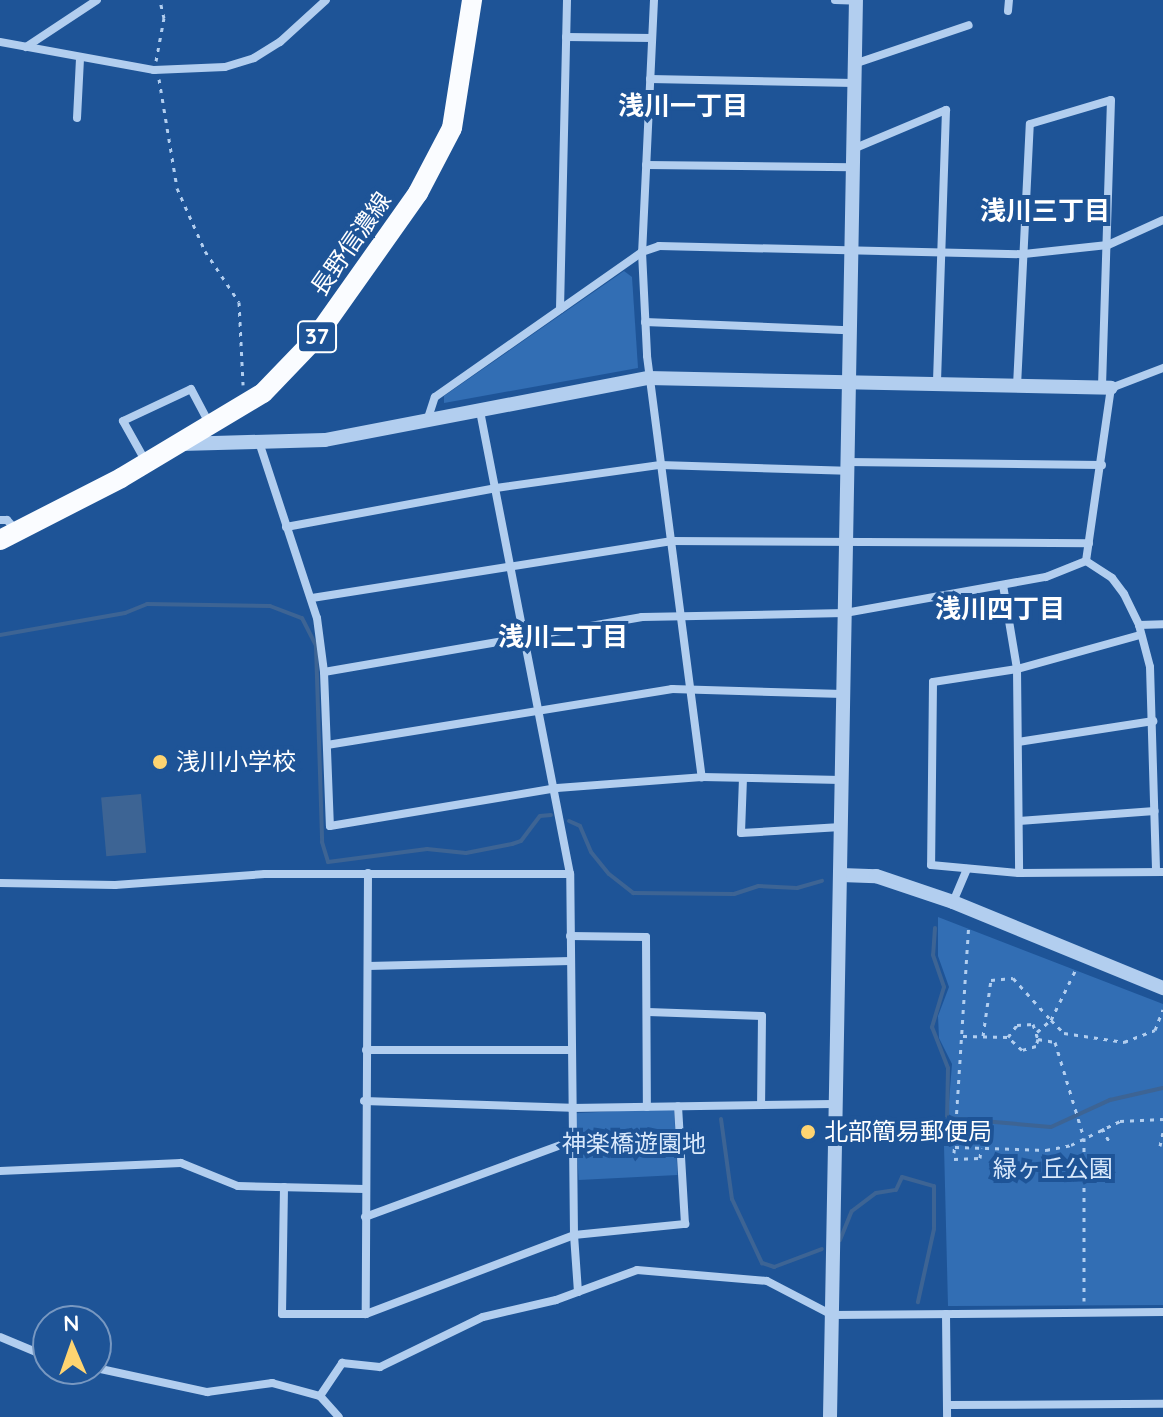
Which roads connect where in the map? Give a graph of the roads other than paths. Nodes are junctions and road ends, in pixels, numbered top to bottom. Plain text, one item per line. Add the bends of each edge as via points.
1 (97, 0) edge
2 (326, 0) edge
3 (472, 0) edge
4 (567, 0) edge
5 (654, 0) edge
6 (835, 0) edge
7 (858, 0) edge
8 (1009, 0) edge
9 (1008, 11) dead end
10 (969, 25) dead end
11 (566, 37) junction
12 (652, 38) junction
13 (0, 42) edge
14 (26, 47) junction
15 (80, 59) junction
16 (854, 64) junction
17 (650, 79) junction
18 (854, 83) junction
19 (77, 118) dead end
20 (852, 149) junction
21 (646, 165) junction
22 (852, 167) junction
23 (1163, 220) edge
24 (1108, 245) junction
25 (850, 250) junction
26 (642, 252) junction
27 (940, 252) junction
28 (1024, 254) junction
29 (560, 309) junction
30 (645, 322) junction
31 (848, 330) junction
32 (1163, 368) edge
33 (648, 378) junction
34 (847, 382) junction
35 (937, 384) junction
36 (1017, 386) junction
37 (1107, 388) junction
38 (480, 412) junction
39 (427, 422) junction
40 (210, 425) junction
41 (257, 439) junction
42 (180, 444) junction
43 (146, 463) junction
44 (660, 465) junction
45 (1102, 465) junction
46 (846, 467) junction
47 (496, 488) junction
48 (286, 527) junction
49 (5, 531) edge
50 (670, 541) junction
51 (1089, 543) junction
52 (846, 545) junction
53 (1086, 561) junction
54 (511, 563) junction
55 (1003, 585) junction
56 (312, 598) junction
57 (845, 613) junction
58 (680, 614) junction
59 (1163, 624) edge
60 (1139, 625) junction
61 (526, 635) junction
62 (1140, 635) junction
63 (1017, 669) junction
64 (324, 672) junction
65 (690, 691) junction
66 (843, 694) junction
67 (541, 709) junction
68 (1153, 721) junction
69 (1018, 742) junction
70 (327, 745) junction
71 (702, 777) junction
72 (743, 778) junction
73 (841, 780) junction
74 (557, 788) junction
75 (1155, 811) junction
76 (1019, 821) junction
77 (841, 827) junction
78 (967, 869) junction
79 (1160, 872) edge
80 (368, 873) junction
81 (1019, 873) junction
82 (570, 874) junction
83 (841, 875) junction
84 (0, 883) edge
85 (953, 902) junction
86 (570, 936) junction
87 (571, 961) junction
88 (368, 966) junction
89 (1163, 988) edge
90 (648, 1012) junction
91 (366, 1050) junction
92 (571, 1050) junction
93 (364, 1101) junction
94 (833, 1104) junction
95 (761, 1105) junction
96 (678, 1106) junction
97 (647, 1107) junction
98 (571, 1108) junction
99 (572, 1141) junction
100 (0, 1171) edge
101 (284, 1187) junction
102 (365, 1189) junction
103 (365, 1217) junction
104 (574, 1235) junction
105 (578, 1292) junction
106 (1163, 1312) edge
107 (366, 1314) junction
108 (946, 1314) junction
109 (832, 1315) junction
110 (0, 1337) edge
111 (32, 1350) edge
112 (112, 1371) edge
113 (320, 1396) junction
114 (1163, 1404) edge
115 (948, 1405) junction
116 (339, 1417) edge
117 (830, 1417) edge
118 (947, 1417) edge

1 - 14 street
2 - 15 street via 313,17 254,58 225,67 154,70
3 - 40 main road, 長野信濃線 / 37 via 452,128 418,193 314,340 263,393
4 - 11 street
5 - 12 street
6 - 7 street
7 - 16 street
8 - 9 street
10 - 16 street
11 - 12 street
11 - 29 street
12 - 17 street
13 - 14 street
14 - 15 street
15 - 19 street
16 - 18 street
17 - 18 street
17 - 21 street
18 - 20 street
20 - 22 street
20 - 27 street via 946,110
21 - 22 street
21 - 26 street
22 - 25 street
23 - 24 street
24 - 28 street
24 - 28 street via 1111,100 1030,124
24 - 37 street
25 - 26 street via 659,246
25 - 27 street
25 - 31 street
26 - 29 street
26 - 30 street
27 - 28 street
27 - 35 street
28 - 36 street
29 - 39 street via 435,397
30 - 31 street
30 - 33 street
31 - 34 street
32 - 37 street
33 - 34 street
33 - 38 street
33 - 44 street
34 - 35 street
34 - 46 street
35 - 36 street
36 - 37 street
37 - 45 street
38 - 39 street
38 - 47 street
39 - 41 street via 325,440
40 - 42 main road, 長野信濃線 / 37
40 - 43 street via 191,389 123,421
41 - 42 street
41 - 48 street
42 - 43 main road, 長野信濃線 / 37
43 - 49 main road, 長野信濃線 / 37
44 - 46 street
44 - 47 street
44 - 50 street
45 - 46 street
45 - 51 street
46 - 52 street
47 - 48 street
47 - 54 street
48 - 56 street
50 - 52 street
50 - 54 street
50 - 58 street
51 - 52 street
51 - 53 street
52 - 57 street
53 - 55 street
53 - 60 street via 1112,578
54 - 56 street
54 - 61 street
55 - 57 street
55 - 63 street
56 - 64 street
57 - 58 street
57 - 66 street
58 - 61 street
58 - 65 street
59 - 60 street
60 - 62 street
61 - 64 street
61 - 67 street
62 - 63 street
62 - 68 street via 1150,667
63 - 69 street
63 - 78 street via 933,682 931,865
64 - 70 street
65 - 66 street
65 - 67 street
65 - 71 street
66 - 73 street
67 - 70 street
67 - 74 street
68 - 69 street
68 - 75 street
69 - 76 street
70 - 74 street via 330,826
71 - 72 street
71 - 74 street
72 - 73 street
72 - 77 street via 741,833
73 - 77 street
74 - 82 street
75 - 76 street
75 - 79 street
76 - 81 street
77 - 83 street
78 - 81 street
78 - 85 street
79 - 81 street
80 - 82 street
80 - 84 street via 115,885
80 - 88 street
82 - 86 street
83 - 85 street via 876,876
83 - 94 street
85 - 89 street
86 - 87 street
86 - 90 street via 646,937
87 - 88 street
87 - 92 street
88 - 91 street
90 - 95 street via 762,1016
90 - 97 street
91 - 92 street
91 - 93 street
92 - 98 street
93 - 98 street
93 - 102 street
94 - 95 street
94 - 109 street
95 - 96 street
96 - 97 street
96 - 104 street via 685,1224
97 - 98 street
98 - 99 street
99 - 103 street
99 - 104 street
100 - 101 street via 181,1163 238,1186
101 - 102 street
101 - 107 street via 282,1314
102 - 103 street
103 - 107 street
104 - 105 street
104 - 107 street
105 - 109 street via 637,1270 767,1281
105 - 113 street via 483,1317 380,1367 342,1363
106 - 108 street
108 - 109 street
108 - 115 street
109 - 117 street
110 - 111 street
112 - 113 street via 207,1392 272,1383
113 - 116 street
114 - 115 street
115 - 118 street

